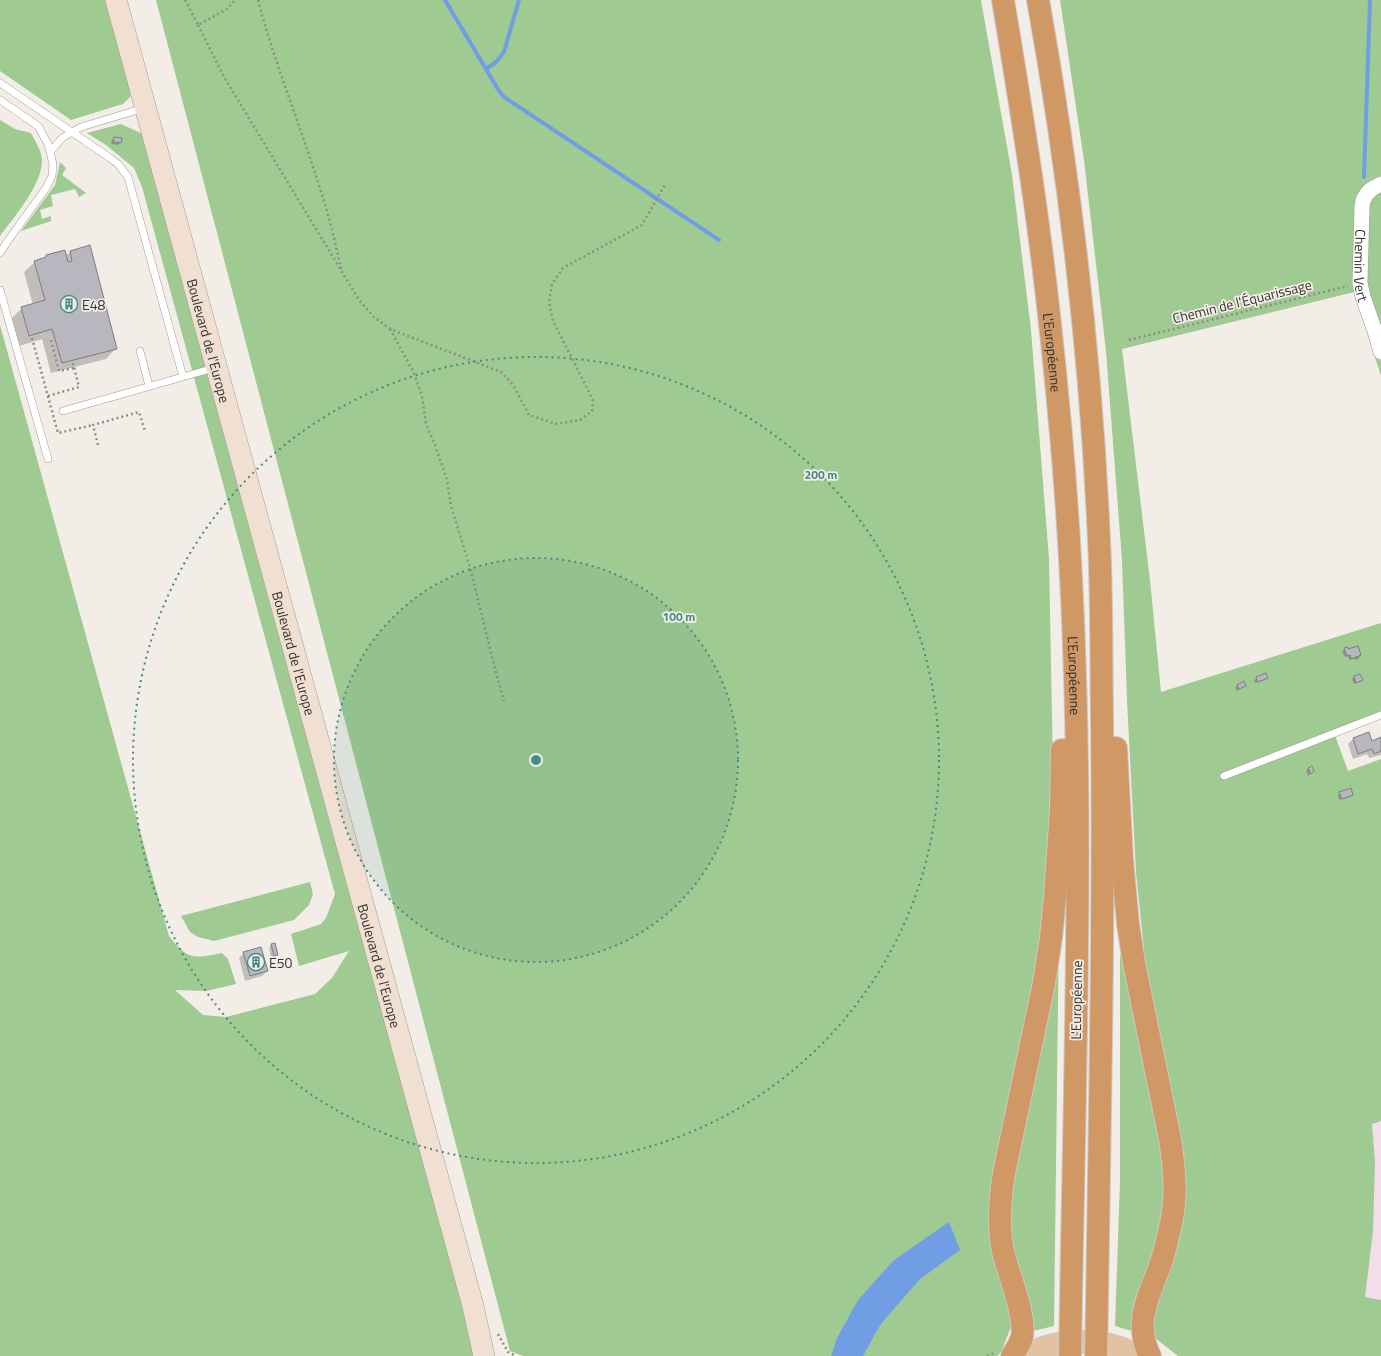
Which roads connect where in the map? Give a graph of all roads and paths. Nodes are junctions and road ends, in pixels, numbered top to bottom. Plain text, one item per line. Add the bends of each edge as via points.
1 (116, 0) edge
2 (185, 0) edge
3 (236, 0) edge
4 (258, 0) edge
5 (1003, 0) edge
6 (1038, 0) edge
7 (198, 25) junction
8 (0, 83) edge
9 (0, 100) edge
10 (146, 107) junction
11 (71, 132) junction
12 (51, 151) junction
13 (666, 183) dead end
14 (1381, 184) edge
15 (0, 253) edge
16 (342, 270) junction
17 (1360, 283) junction
18 (0, 290) edge
19 (390, 329) junction
20 (32, 338) dead end
21 (51, 340) dead end
22 (1129, 340) dead end
23 (140, 351) dead end
24 (1381, 352) edge
25 (73, 363) dead end
26 (216, 367) junction
27 (74, 368) junction
28 (183, 377) junction
29 (149, 386) junction
30 (48, 396) junction
31 (63, 411) dead end
32 (93, 425) junction
33 (145, 431) dead end
34 (98, 445) dead end
35 (48, 459) dead end
36 (1064, 475) junction
37 (1100, 543) junction
38 (504, 701) dead end
39 (1381, 715) edge
40 (1224, 776) dead end
41 (472, 1306) junction
42 (1004, 1355) edge
43 (484, 1356) edge
44 (496, 1356) edge
45 (987, 1356) edge
46 (1024, 1356) edge
47 (1070, 1356) edge
48 (1096, 1356) edge
49 (1137, 1356) edge
50 (1150, 1356) edge

1 - 10 main road, Boulevard de l'Europe
2 - 7 path
3 - 7 path via 227,9
4 - 16 path via 320,186
5 - 36 highway, L'Européenne via 1044,267 1057,381
6 - 37 highway, L'Européenne via 1073,235
7 - 16 path via 224,77
8 - 11 lane
9 - 12 lane via 38,126
10 - 11 lane
10 - 26 main road, Boulevard de l'Europe
11 - 12 lane
11 - 28 lane via 118,164 128,177
12 - 15 lane via 53,170 49,182
13 - 19 path via 642,225 563,268 552,284 549,302 553,321 593,400 592,411 580,420 556,424 529,415 513,385 501,372
14 - 17 street, Chemin Vert via 1365,196 1362,207
16 - 19 path via 359,300 374,317
17 - 22 path, Chemin de l'Équarissage
17 - 24 street, Chemin Vert
18 - 35 lane
19 - 38 path via 413,371 422,396 426,424 447,480 451,506 470,567
20 - 30 path
21 - 27 path via 59,371
23 - 29 lane
25 - 27 path
26 - 28 lane
26 - 41 main road, Boulevard de l'Europe
27 - 30 path via 79,387
28 - 29 lane
29 - 31 lane
30 - 32 path via 58,434
32 - 33 path via 139,412
32 - 34 path
36 - 42 highway via 1062,783 1055,904 1045,976 1004,1173 1000,1204 1002,1247 1022,1323 1022,1338
36 - 47 highway, L'Européenne, bridge via 1077,768
37 - 48 highway, L'Européenne, bridge via 1102,940
37 - 50 highway via 1114,680 1122,859 1128,924 1175,1169 1174,1206 1168,1239 1143,1316 1144,1341
39 - 40 lane
41 - 43 main road, Boulevard de l'Europe
41 - 44 main road, Boulevard de l'Europe
42 - 45 path
46 - 49 main road via 1048,1346 1079,1342 1111,1346

